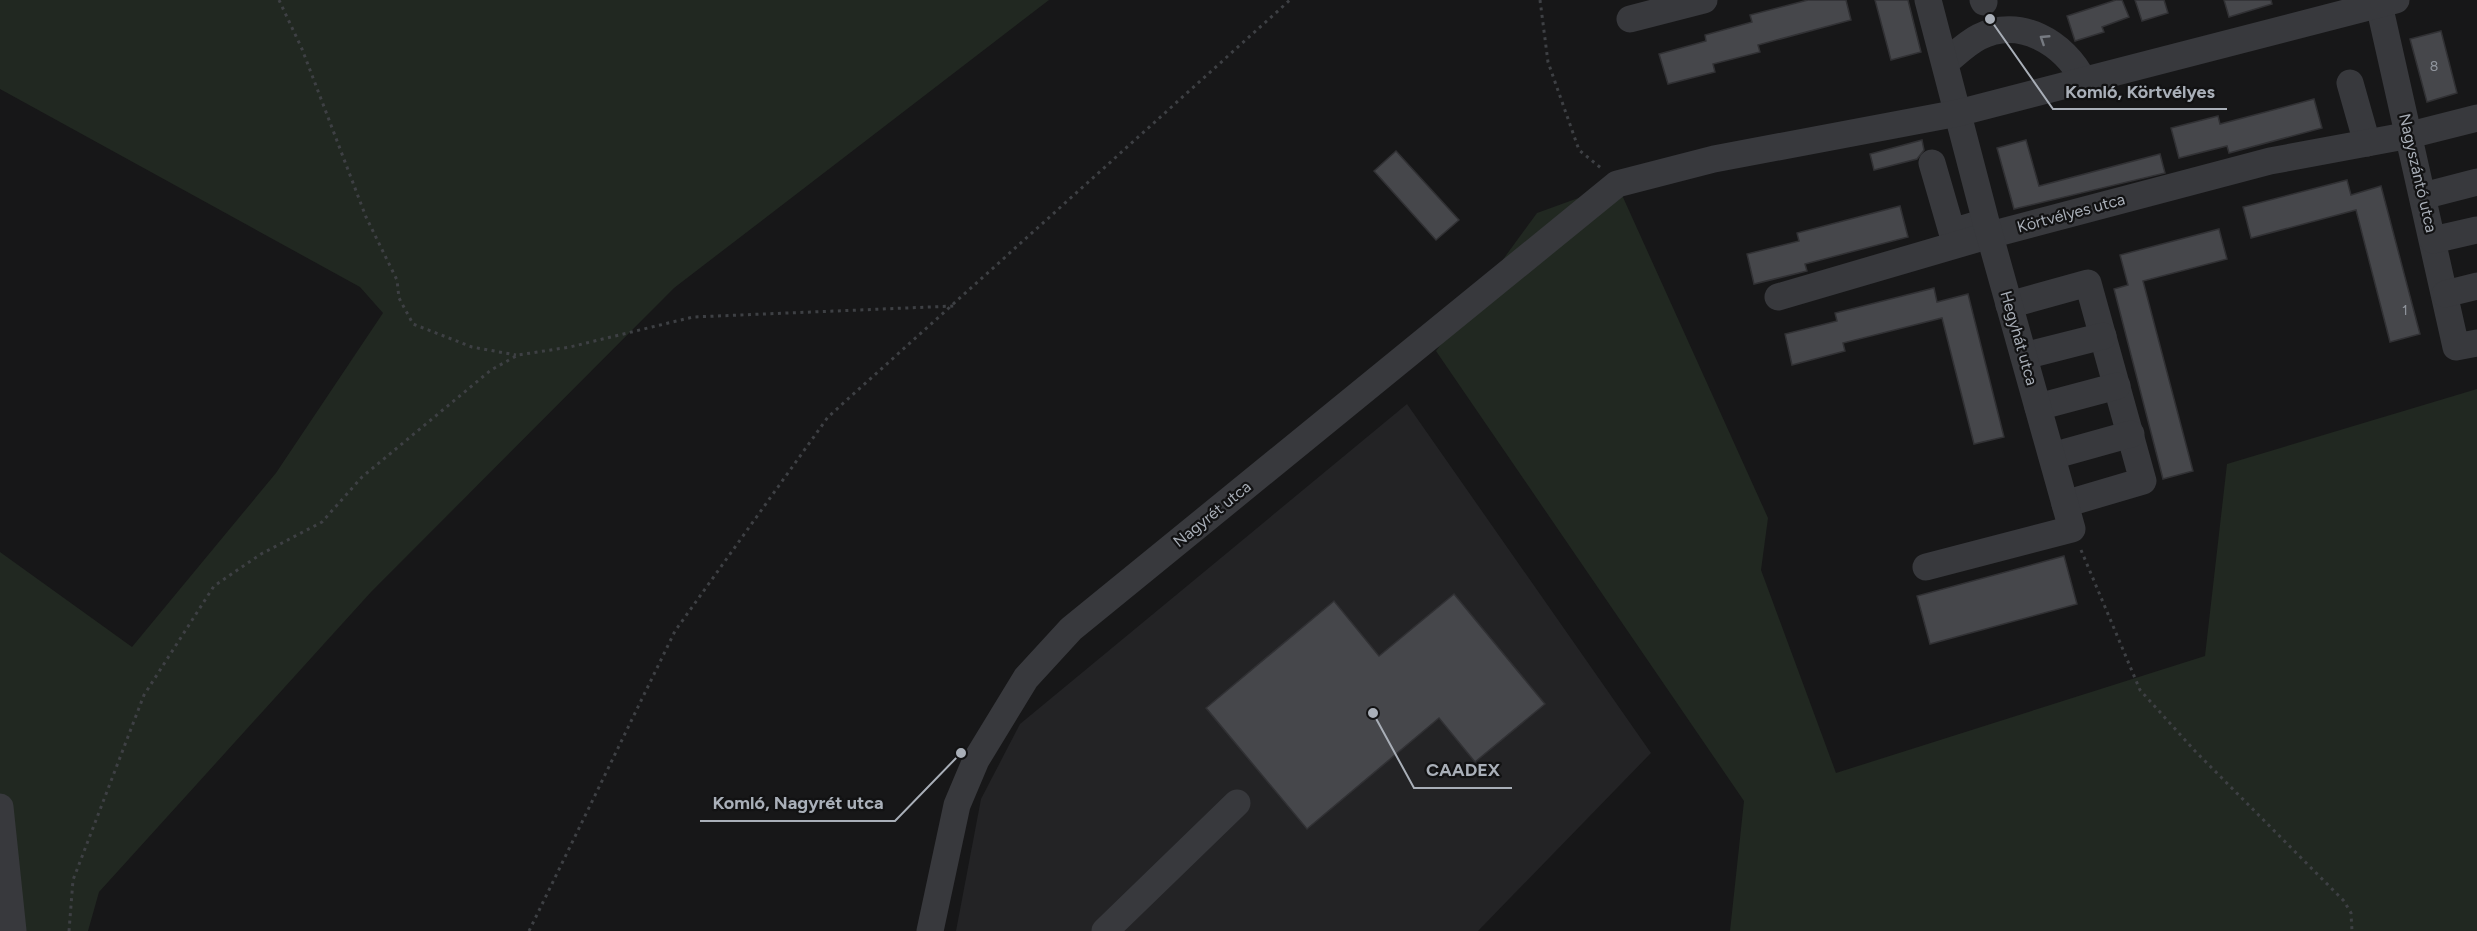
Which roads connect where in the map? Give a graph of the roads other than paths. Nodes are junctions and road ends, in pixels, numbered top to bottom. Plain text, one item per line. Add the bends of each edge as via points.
1 (1704, 0) edge
2 (1928, 0) edge
3 (2384, 2) edge
4 (1630, 19) dead end
5 (1945, 63) junction
6 (2083, 80) junction
7 (2350, 83) dead end
8 (1958, 113) junction
9 (2477, 118) edge
10 (2410, 135) junction
11 (2367, 143) junction
12 (1932, 163) dead end
13 (2477, 182) edge
14 (2423, 196) junction
15 (1988, 228) junction
16 (2477, 230) edge
17 (2433, 240) junction
18 (2477, 286) edge
19 (2445, 294) junction
20 (1778, 297) dead end
21 (2009, 305) junction
22 (2103, 336) junction
23 (2467, 345) edge
24 (2024, 356) junction
25 (2117, 386) junction
26 (2038, 407) junction
27 (2131, 434) junction
28 (2052, 456) junction
29 (2069, 517) junction
30 (1926, 567) dead end
31 (1237, 803) dead end
32 (0, 807) edge
33 (13, 931) edge
34 (930, 931) edge
35 (1106, 931) edge

1 - 4 street
2 - 5 street, Hegyhát utca
3 - 6 street
3 - 10 street, Nagyszántó utca
6 -> 5 street via 2075,64 2031,31 1980,36
5 - 8 street, Hegyhát utca
6 - 8 street
7 - 11 street
8 - 15 street, Hegyhát utca
8 - 34 street, Nagyrét utca via 1714,159 1617,184 1553,233 1063,637 1026,678 976,760 957,806
9 - 10 street, Körtvélyes utca
10 - 11 street, Körtvélyes utca
10 - 14 street, Nagyszántó utca
11 - 15 street, Körtvélyes utca via 2270,160
12 - 15 street via 1952,232
13 - 14 street
14 - 17 street, Nagyszántó utca
15 - 20 street, Körtvélyes utca
15 - 21 street, Hegyhát utca
16 - 17 street
17 - 19 street, Nagyszántó utca
18 - 19 street
19 - 23 street, Nagyszántó utca
21 - 22 street via 2088,282
21 - 24 street, Hegyhát utca
22 - 24 street
22 - 25 street
24 - 26 street, Hegyhát utca
25 - 26 street
25 - 27 street
26 - 28 street, Hegyhát utca
27 - 28 street
27 - 29 street via 2143,481
28 - 29 street, Hegyhát utca
29 - 30 street
31 - 35 street
32 - 33 street

